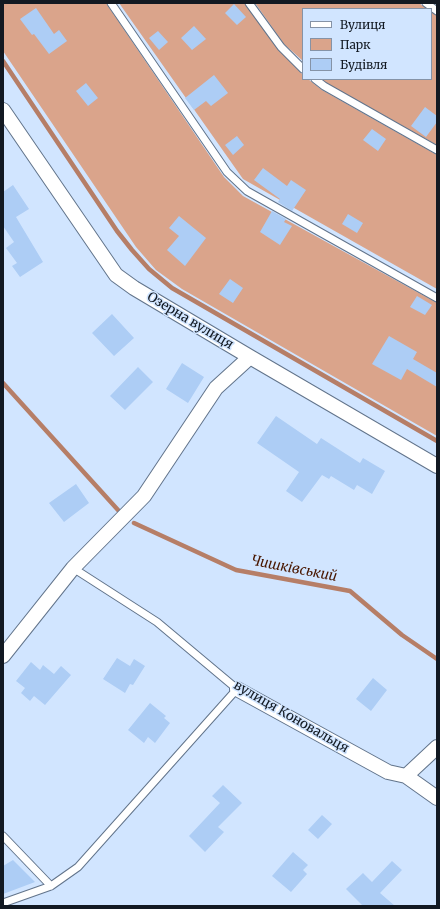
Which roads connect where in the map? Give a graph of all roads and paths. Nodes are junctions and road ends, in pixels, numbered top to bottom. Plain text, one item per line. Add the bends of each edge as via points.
1 (111, 3) edge
2 (249, 3) edge
3 (426, 3) edge
4 (437, 11) edge
5 (302, 68) edge
6 (316, 80) edge
7 (3, 110) edge
8 (437, 150) edge
9 (437, 298) edge
10 (250, 357) junction
11 (437, 466) edge
12 (73, 568) junction
13 (3, 656) edge
14 (237, 689) junction
15 (437, 747) edge
16 (406, 776) junction
17 (437, 798) edge
18 (3, 836) edge
19 (51, 886) junction
20 (3, 903) edge

1 - 9 lane via 227,172 247,191
2 - 5 lane via 281,47
3 - 4 lane
6 - 8 lane
7 - 10 street, Озерна вулиця via 116,275
10 - 11 street, Озерна вулиця
10 - 12 street via 216,388 144,496
12 - 13 street
12 - 14 lane, вулиця Коновальця via 157,622
14 - 16 street, вулиця Коновальця via 388,772
14 - 19 lane via 78,867
15 - 16 street
16 - 17 street, вулиця Коновальця
18 - 19 lane
19 - 20 lane

